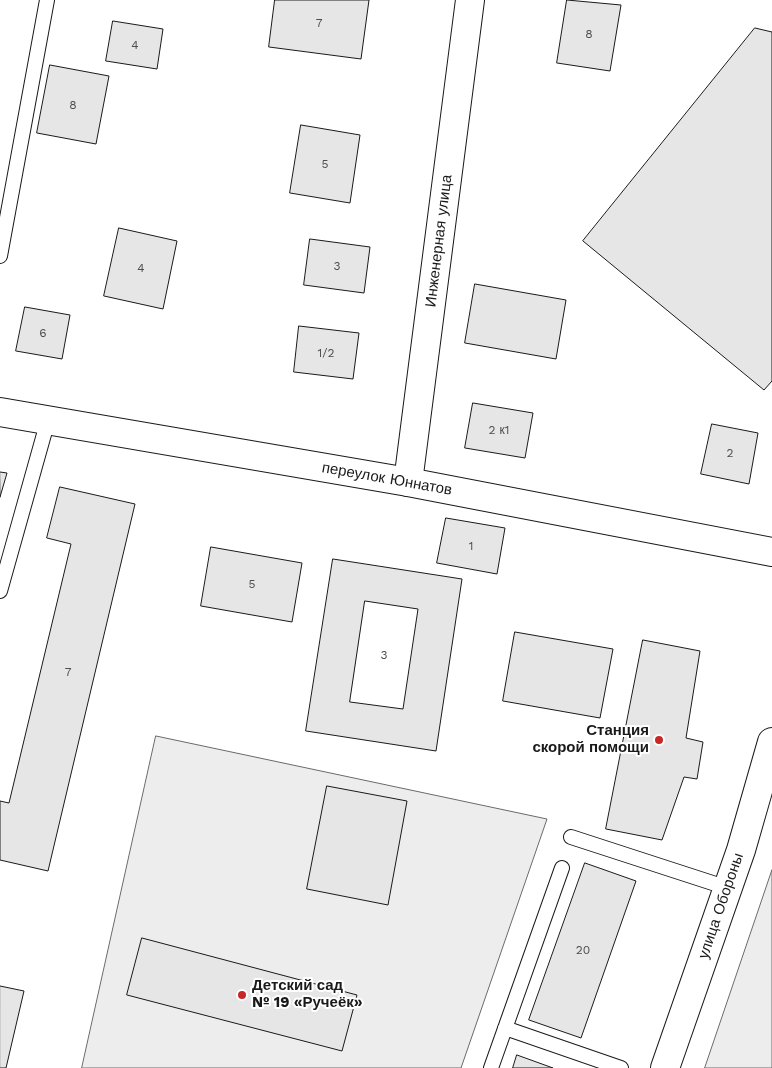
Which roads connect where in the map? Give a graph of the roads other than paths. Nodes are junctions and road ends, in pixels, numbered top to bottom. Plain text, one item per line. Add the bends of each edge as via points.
1 (47, 0) edge
2 (470, 0) edge
3 (0, 256) edge
4 (0, 412) edge
5 (48, 420) junction
6 (408, 482) junction
7 (772, 552) edge
8 (0, 591) edge
9 (772, 742) edge
10 (571, 837) dead end
11 (562, 868) dead end
12 (728, 888) junction
13 (505, 1028) junction
14 (491, 1068) edge
15 (621, 1068) edge
16 (665, 1068) edge

1 - 3 lane
2 - 6 street, Инженерная улица
4 - 5 street, переулок Юннатов
5 - 6 street, переулок Юннатов
5 - 8 lane
6 - 7 street, переулок Юннатов
9 - 12 street, улица Обороны
10 - 12 lane
11 - 13 lane
12 - 16 street, улица Обороны
13 - 14 lane
13 - 15 lane

